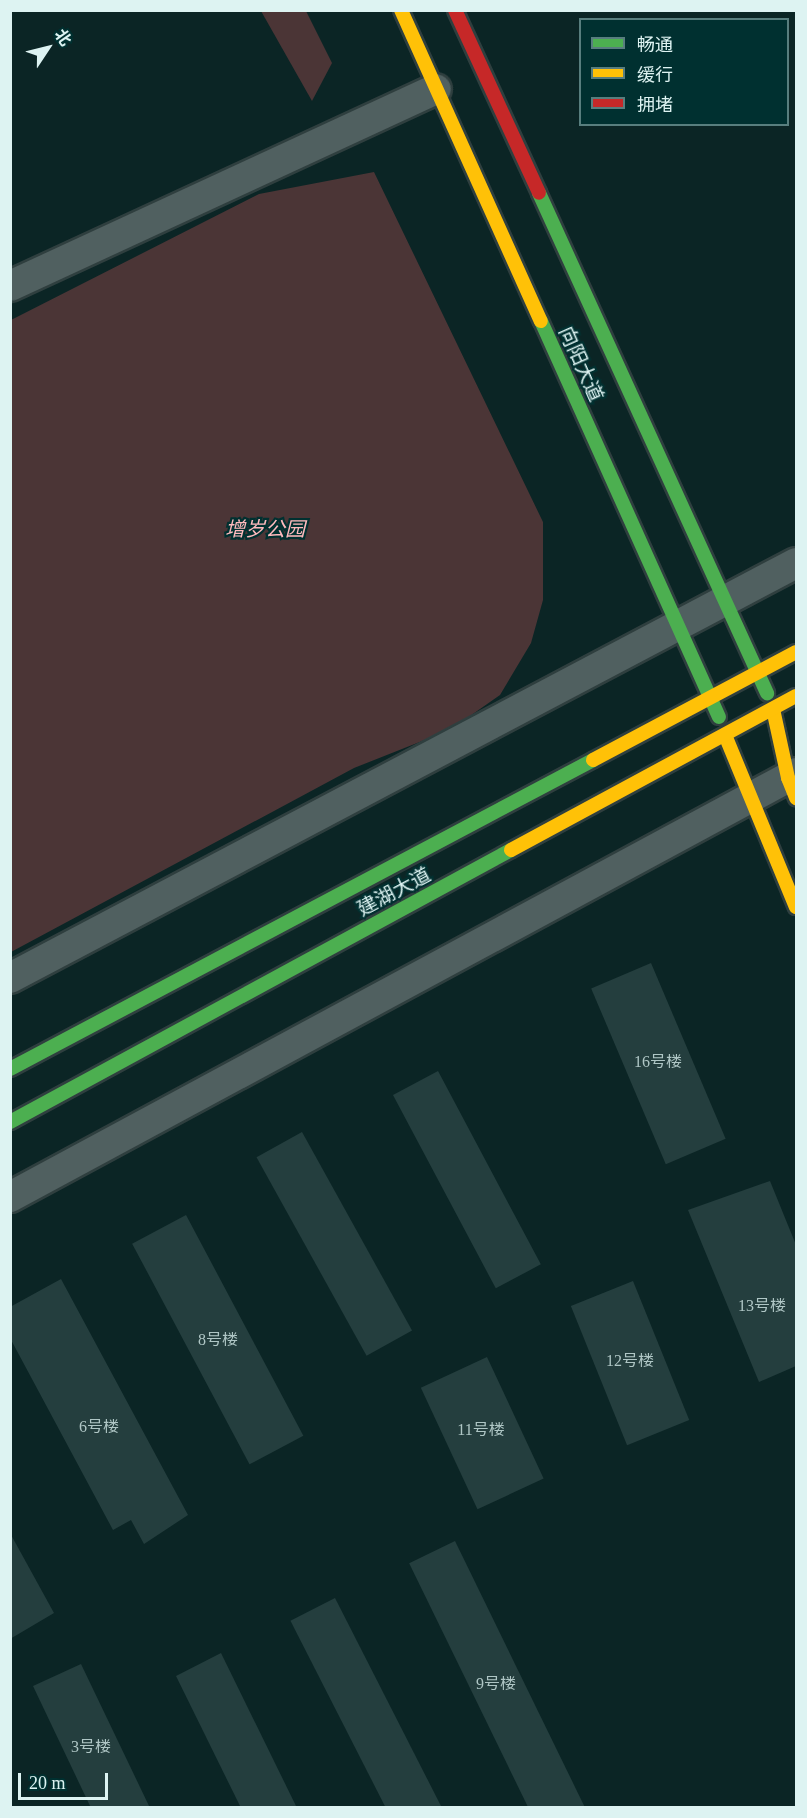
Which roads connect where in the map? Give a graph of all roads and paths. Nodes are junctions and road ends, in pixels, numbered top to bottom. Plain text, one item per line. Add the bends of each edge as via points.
1 (401, 10) edge
2 (455, 10) edge
3 (436, 89) junction
4 (10, 286) edge
5 (796, 563) edge
6 (726, 602) junction
7 (678, 626) junction
8 (796, 652) edge
9 (758, 673) junction
10 (796, 696) edge
11 (711, 699) junction
12 (773, 709) junction
13 (725, 735) junction
14 (794, 783) edge
15 (752, 797) junction
16 (796, 907) edge
17 (10, 978) edge
18 (10, 1069) edge
19 (10, 1122) edge
20 (10, 1197) edge

1 - 3 main road, 向阳大道
2 - 6 main road, 向阳大道
3 - 4 street
3 - 7 main road, 向阳大道
5 - 6 street
6 - 7 street
6 - 9 main road, 向阳大道
7 - 11 main road, 向阳大道
7 - 17 street
8 - 9 main road, 建湖大道
9 - 11 main road, 建湖大道
9 - 12 main road, 向阳大道
10 - 12 main road, 建湖大道
11 - 13 main road, 向阳大道
11 - 18 main road, 建湖大道
12 - 13 main road, 建湖大道
12 - 14 main road, 向阳大道
13 - 15 main road, 向阳大道
13 - 19 main road, 建湖大道
14 - 15 street
15 - 16 main road, 向阳大道
15 - 20 street

